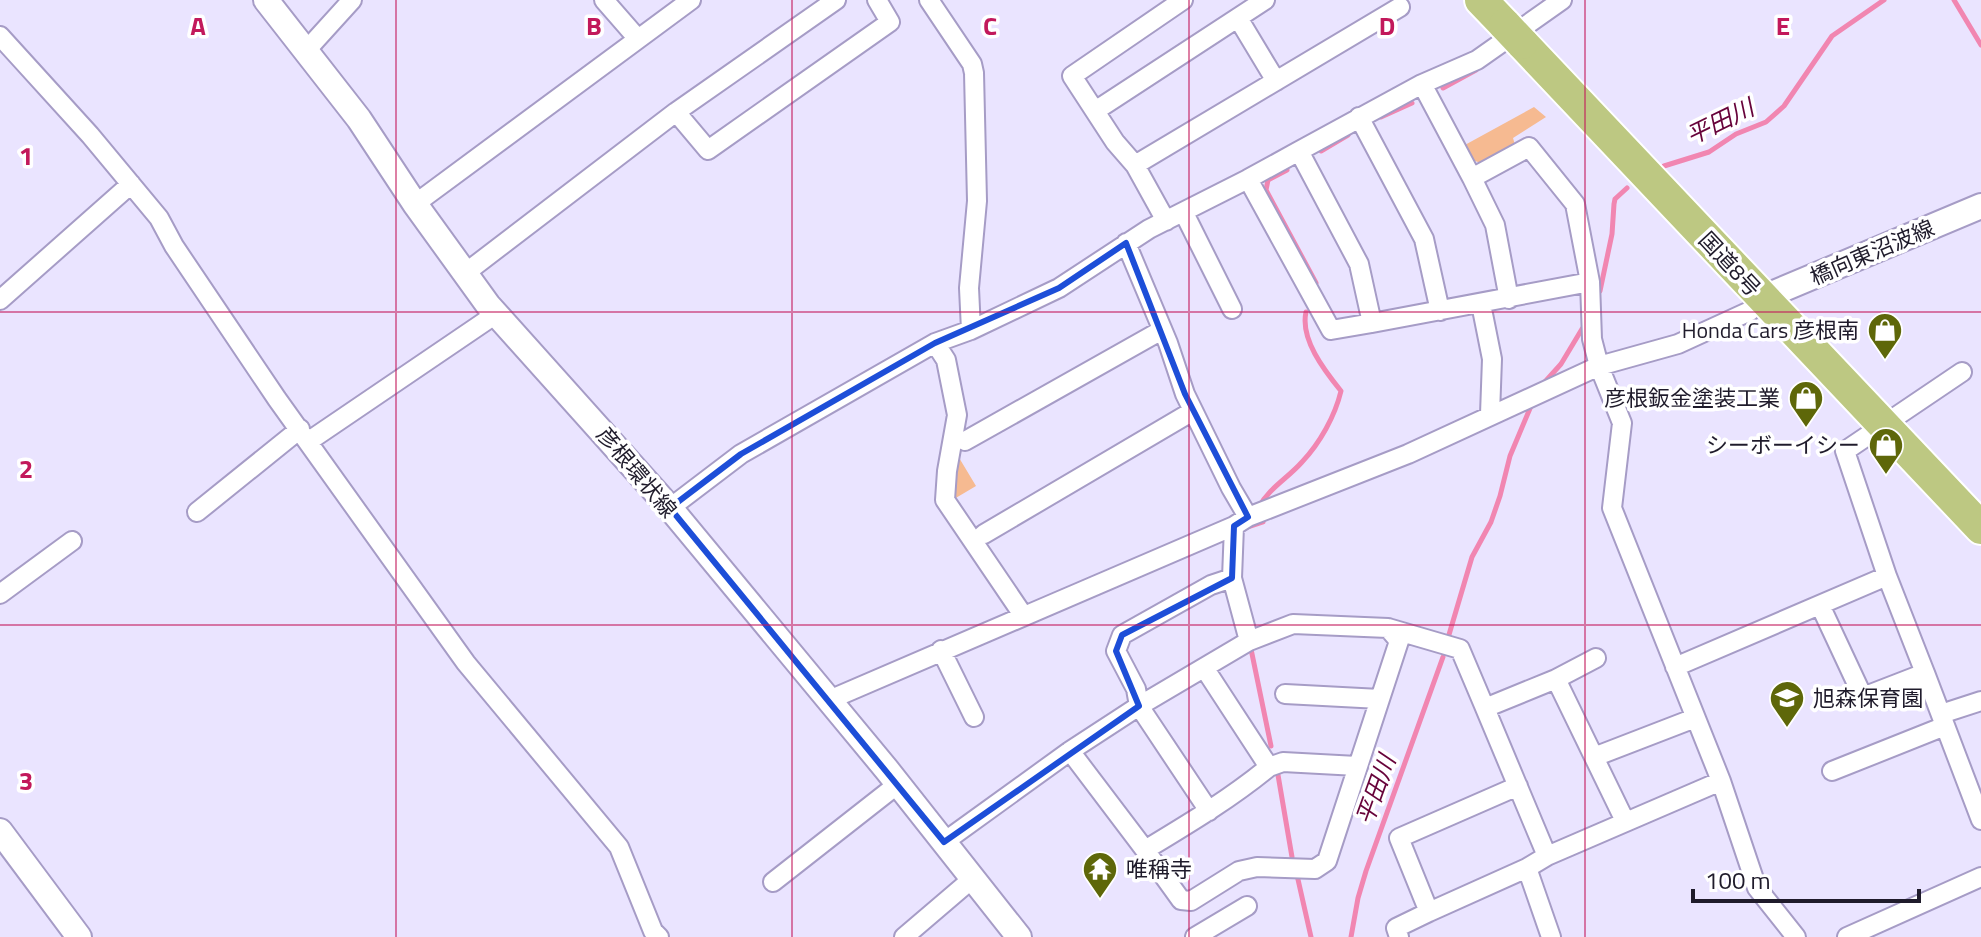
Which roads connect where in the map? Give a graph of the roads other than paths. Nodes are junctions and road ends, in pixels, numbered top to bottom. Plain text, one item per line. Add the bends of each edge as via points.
1 (266, 0) edge
2 (352, 0) edge
3 (604, 0) edge
4 (691, 0) edge
5 (836, 0) edge
6 (877, 0) edge
7 (929, 0) edge
8 (1183, 0) edge
9 (1265, 0) edge
10 (1481, 0) edge
11 (1562, 0) edge
12 (1400, 7) dead end
13 (1238, 18) junction
14 (0, 36) edge
15 (638, 39) junction
16 (304, 49) junction
17 (1276, 81) junction
18 (1422, 84) junction
19 (1095, 111) junction
20 (676, 112) junction
21 (1359, 117) junction
22 (1299, 151) junction
23 (1135, 165) junction
24 (1472, 178) junction
25 (1248, 179) junction
26 (131, 184) junction
27 (415, 204) junction
28 (1981, 206) edge
29 (1175, 217) junction
30 (1126, 243) junction
31 (464, 274) junction
32 (1590, 282) junction
33 (1762, 298) junction
34 (1509, 299) junction
35 (0, 300) edge
36 (1481, 304) junction
37 (1232, 309) dead end
38 (1440, 311) junction
39 (496, 314) junction
40 (1372, 323) junction
41 (971, 330) junction
42 (1162, 330) junction
43 (935, 343) junction
44 (1599, 366) junction
45 (1962, 372) dead end
46 (1193, 411) junction
47 (1490, 414) junction
48 (1883, 425) junction
49 (304, 435) junction
50 (965, 441) dead end
51 (670, 508) junction
52 (197, 512) dead end
53 (1241, 522) junction
54 (1981, 528) edge
55 (984, 534) dead end
56 (72, 541) dead end
57 (1887, 576) junction
58 (1232, 578) junction
59 (0, 594) edge
60 (1820, 605) junction
61 (1023, 615) junction
62 (1388, 628) junction
63 (1249, 641) junction
64 (941, 650) junction
65 (1596, 658) dead end
66 (1675, 667) junction
67 (1205, 669) junction
68 (1925, 673) junction
69 (1556, 679) junction
70 (1285, 694) dead end
71 (1380, 699) junction
72 (829, 700) junction
73 (1981, 701) edge
74 (1139, 706) junction
75 (1485, 708) junction
76 (974, 717) dead end
77 (1695, 718) junction
78 (1943, 720) junction
79 (1070, 751) junction
80 (1594, 757) junction
81 (1357, 766) junction
82 (1269, 767) junction
83 (1832, 771) dead end
84 (1721, 781) junction
85 (898, 784) junction
86 (1518, 786) junction
87 (1209, 811) junction
88 (1981, 820) edge
89 (1625, 821) junction
90 (0, 831) edge
91 (944, 842) junction
92 (1145, 850) junction
93 (1547, 856) junction
94 (1527, 868) junction
95 (1981, 877) edge
96 (972, 879) junction
97 (773, 882) dead end
98 (1247, 906) dead end
99 (1429, 912) junction
100 (1545, 935) edge
101 (79, 937) edge
102 (659, 937) edge
103 (904, 937) edge
104 (1019, 937) edge
105 (1195, 937) edge
106 (1399, 937) edge
107 (1796, 937) edge
108 (1847, 937) edge

1 - 16 main road, 彦根環状線
2 - 16 street
3 - 15 street
4 - 15 street
5 - 20 street
6 - 20 street via 890,22 708,150
7 - 41 street via 974,73 977,201
8 - 19 street via 1072,76
9 - 13 street
10 - 33 highway, 国道8号
11 - 18 street via 1477,60
12 - 17 street
13 - 17 street
13 - 19 street
14 - 26 street
15 - 27 street
16 - 27 main road, 彦根環状線
17 - 23 street
18 - 21 street
18 - 24 street
19 - 23 street
20 - 31 street
21 - 22 street
21 - 38 street via 1424,239
22 - 25 street
22 - 40 street via 1359,264
23 - 29 street
24 - 32 street via 1529,147 1575,204
24 - 34 street via 1495,225
25 - 29 street
25 - 40 street via 1331,330
26 - 35 street
26 - 49 street
27 - 31 main road, 彦根環状線
28 - 33 main road, 橋向東沼波線
29 - 30 street
29 - 37 street
30 - 41 street via 1059,288
30 - 42 street
31 - 39 main road, 彦根環状線
32 - 34 street
32 - 44 street via 1592,339
33 - 44 street via 1750,311 1678,344
33 - 48 highway, 国道8号
34 - 36 street
36 - 38 street
36 - 47 street via 1492,359
38 - 40 street
39 - 49 street
39 - 51 main road, 彦根環状線
41 - 43 street
42 - 46 street
42 - 50 street
43 - 51 street via 741,454
43 - 61 street via 946,360 957,415 945,500
44 - 47 street
44 - 66 street via 1622,423 1612,508
45 - 48 street
46 - 53 street
46 - 55 street
47 - 53 street via 1408,454
48 - 54 highway, 国道8号
48 - 57 street via 1845,451
49 - 52 street
49 - 102 street via 466,663 619,847
51 - 72 main road, 彦根環状線
53 - 58 street
53 - 61 street
56 - 59 street
57 - 60 street
57 - 68 street
58 - 63 street
58 - 74 street via 1122,635 1116,651
60 - 66 street
60 - 68 street via 1863,697
61 - 64 street
62 - 63 street via 1293,624
62 - 71 street via 1399,646
62 - 75 street via 1460,649
63 - 67 street
64 - 72 street
64 - 76 street
65 - 69 street
66 - 77 street
67 - 74 street
67 - 82 street
68 - 78 street
69 - 75 street
69 - 80 street
70 - 71 street
71 - 81 street
72 - 85 main road, 彦根環状線
73 - 78 street
74 - 79 street
74 - 87 street
75 - 86 street
77 - 80 street
77 - 84 street
78 - 83 street
78 - 88 street
79 - 91 street
79 - 92 street
80 - 89 street
81 - 82 street via 1283,762
81 - 92 street via 1327,861 1315,869 1239,871 1191,901 1181,900
82 - 87 street
84 - 89 street
84 - 107 street via 1757,888
85 - 91 main road, 彦根環状線
85 - 97 street
86 - 93 street
86 - 99 street via 1399,838
87 - 92 street
89 - 93 street
90 - 101 main road
91 - 96 main road, 彦根環状線
93 - 94 street
94 - 99 street
94 - 100 street
95 - 108 street
96 - 103 street
96 - 104 main road, 彦根環状線
98 - 105 street
99 - 106 street via 1396,928

